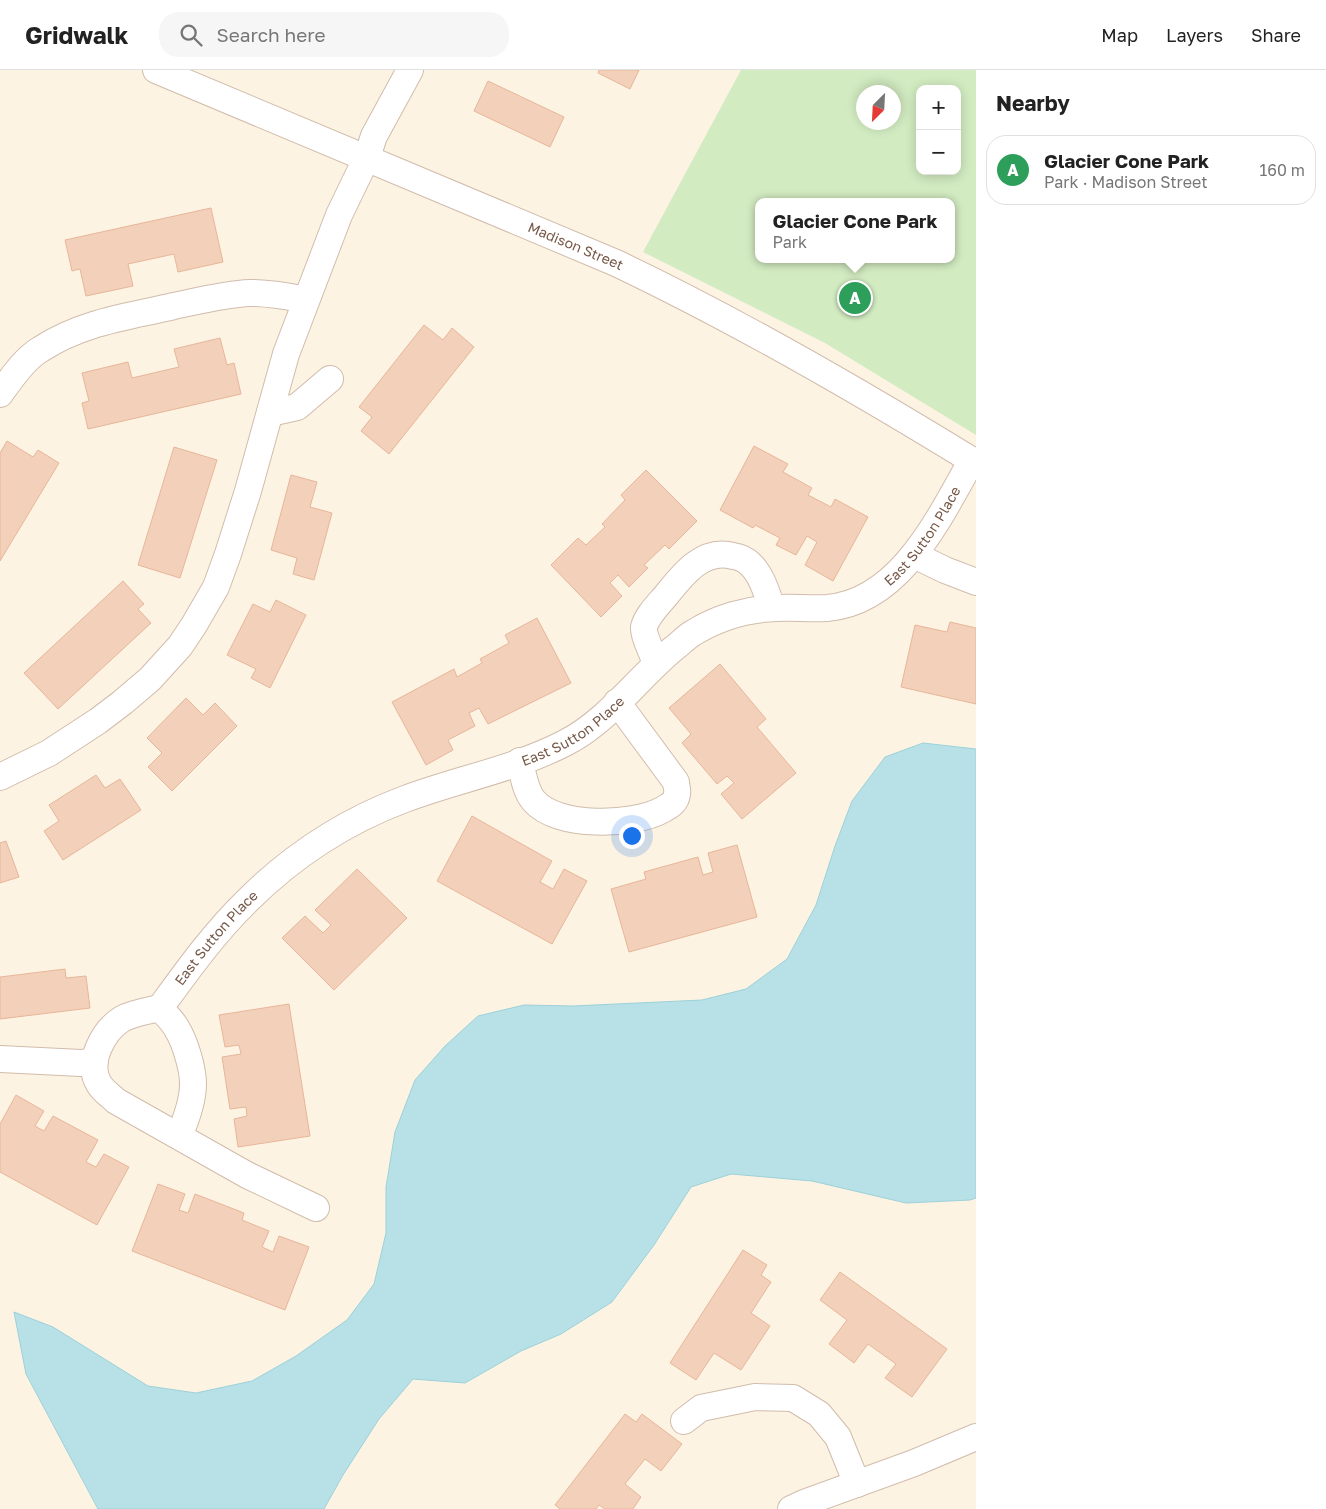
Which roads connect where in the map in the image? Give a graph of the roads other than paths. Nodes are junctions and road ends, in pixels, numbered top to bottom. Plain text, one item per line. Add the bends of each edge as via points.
1 (156, 70) edge
2 (410, 70) edge
3 (368, 157) junction
4 (306, 300) junction
5 (330, 379) dead end
6 (0, 394) edge
7 (270, 413) junction
8 (974, 462) edge
9 (914, 555) junction
10 (976, 582) edge
11 (772, 608) junction
12 (656, 663) junction
13 (617, 702) junction
14 (520, 761) junction
15 (0, 777) edge
16 (160, 1008) junction
17 (0, 1058) edge
18 (95, 1061) junction
19 (179, 1136) junction
20 (316, 1208) dead end
21 (684, 1421) dead end
22 (976, 1437) edge
23 (856, 1484) junction
24 (791, 1509) edge

1 - 3 street, Madison Street
2 - 3 street via 374,136
3 - 4 street via 339,215
3 - 8 street, Madison Street via 679,292 807,362
4 - 6 street via 278,294 247,293 89,325 38,350
4 - 7 street via 286,354
5 - 7 street via 297,406
7 - 15 street via 216,586 180,646 150,679 98,721 49,753
8 - 9 street, East Sutton Place
9 - 10 street
9 - 11 street, East Sutton Place via 880,588 851,604 828,608
11 - 12 street, East Sutton Place via 733,614 693,633
11 - 12 street via 762,581 752,565 742,558 728,554 700,561 684,574 647,619 644,629
12 - 13 street, East Sutton Place
13 - 14 street, East Sutton Place via 596,723 568,742
13 - 14 street via 676,782 678,793 673,804 651,816 630,820 591,822 553,814 532,799
14 - 16 street, East Sutton Place via 406,799 315,844 247,900 187,970
16 - 18 street via 122,1020 108,1031
16 - 19 street via 178,1029 191,1067 193,1085 187,1119
17 - 18 street
18 - 19 street via 99,1085 116,1101
19 - 20 street via 247,1175
21 - 23 street via 701,1408 755,1397 793,1398 819,1414 838,1437
22 - 23 street
23 - 24 street

